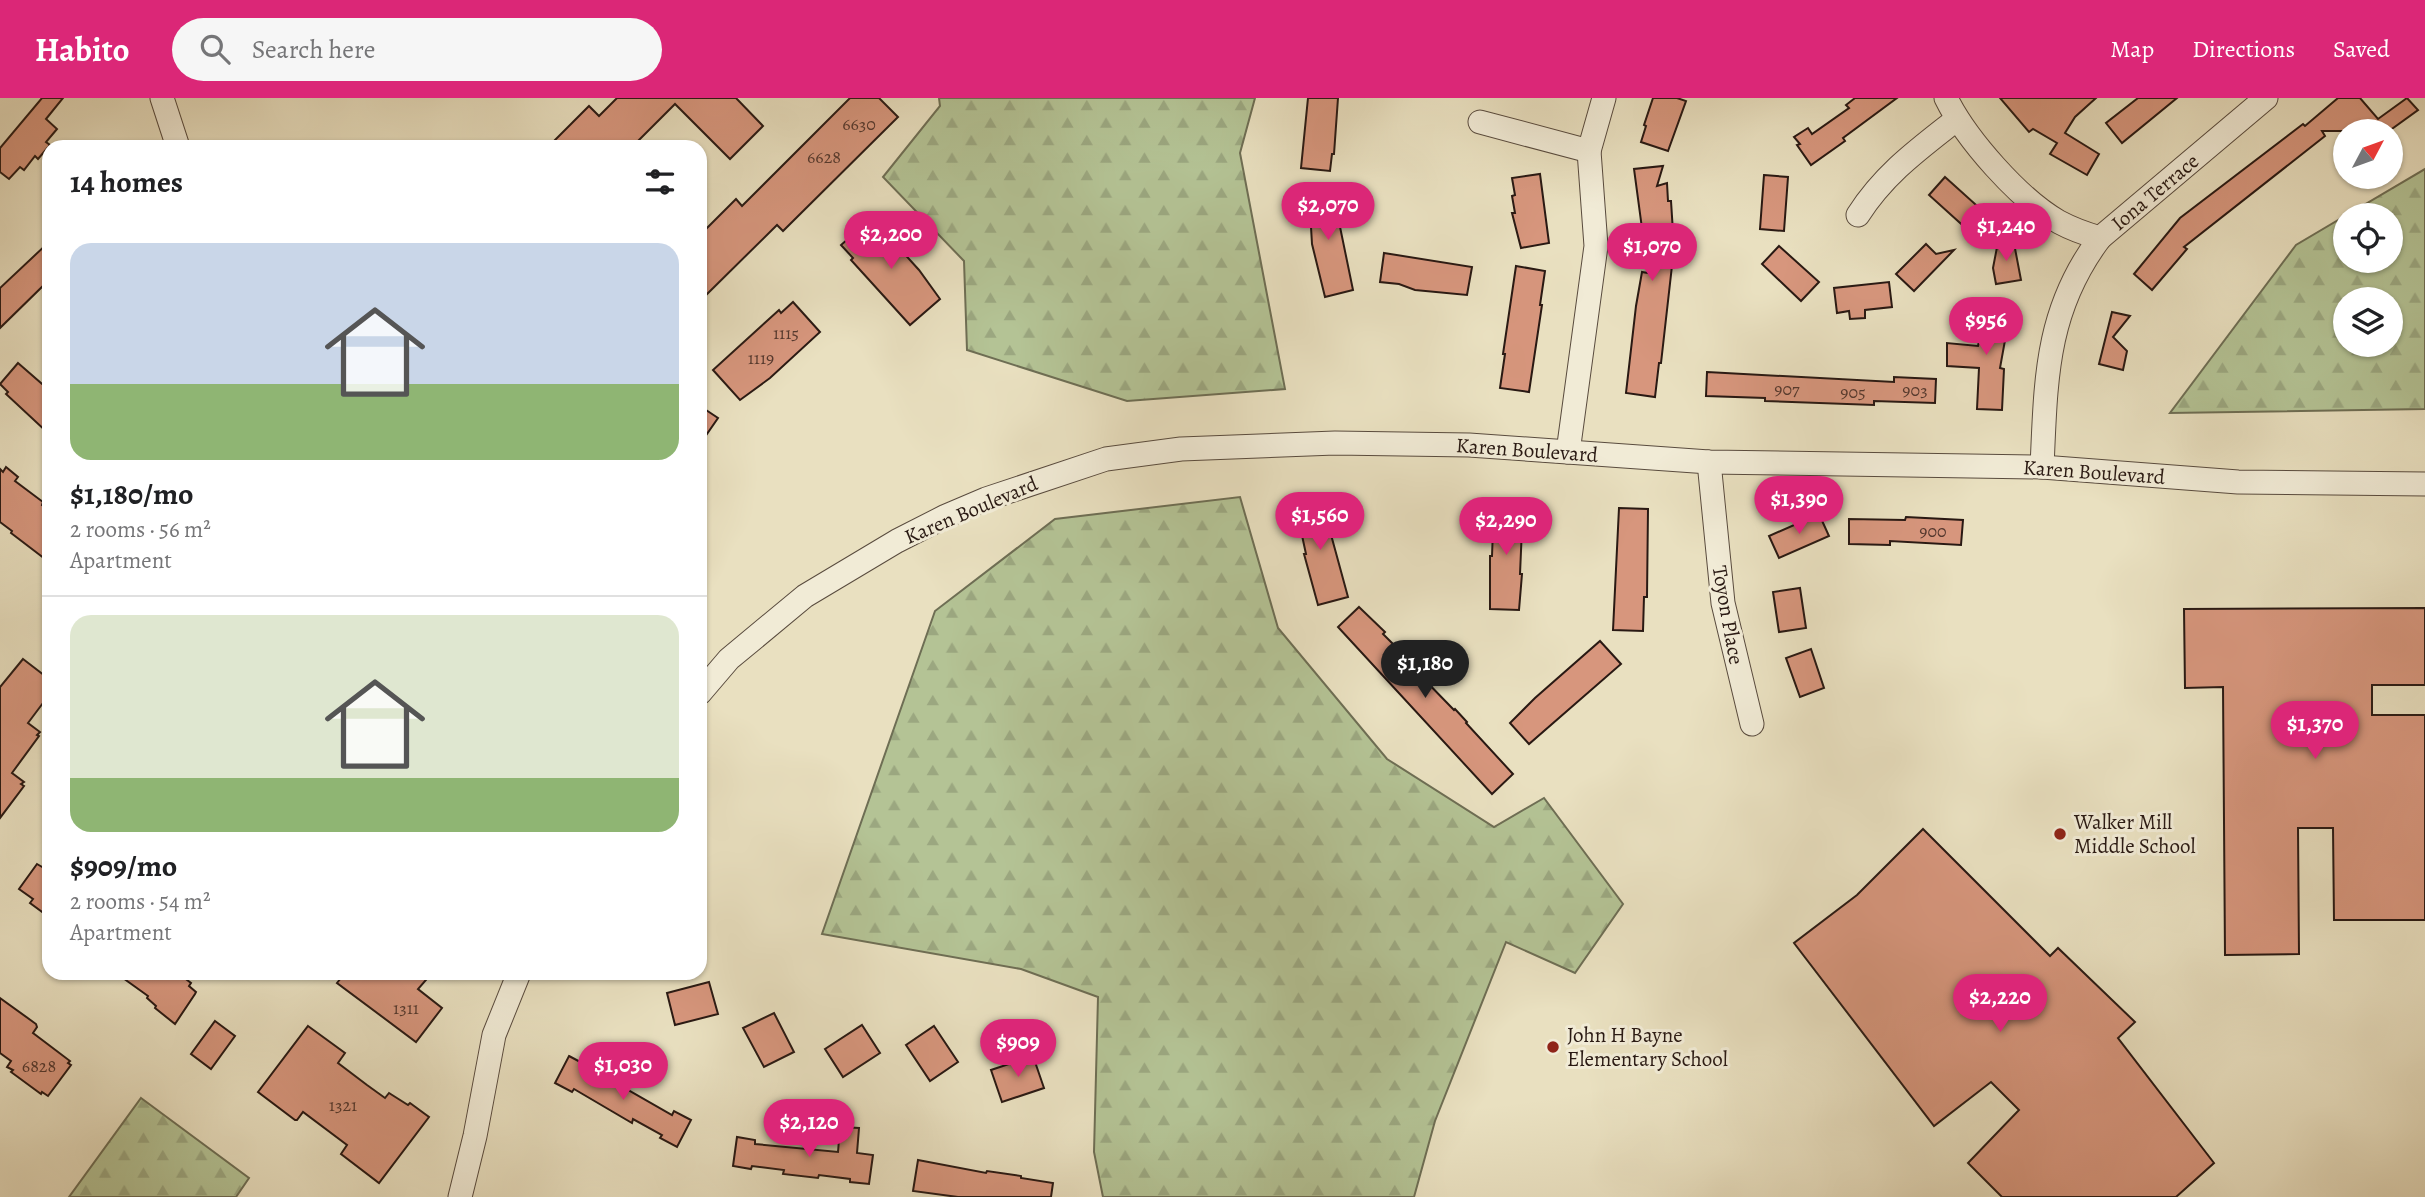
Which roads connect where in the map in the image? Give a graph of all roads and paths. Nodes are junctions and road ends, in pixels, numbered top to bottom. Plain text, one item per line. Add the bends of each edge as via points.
1 (162, 98) edge
2 (1604, 98) edge
3 (1946, 98) edge
4 (2266, 98) edge
5 (1957, 119) junction
6 (1480, 122) dead end
7 (176, 140) edge
8 (1589, 151) junction
9 (1858, 215) dead end
10 (2100, 238) junction
11 (1568, 452) junction
12 (1709, 462) junction
13 (2042, 467) junction
14 (2425, 484) edge
15 (707, 686) edge
16 (1752, 724) dead end
17 (516, 980) edge
18 (460, 1197) edge

1 - 7 street
2 - 8 street
3 - 5 street
4 - 10 street, Iona Terrace
5 - 9 street via 1896,167
5 - 10 street via 2036,205 2058,222
6 - 8 street
8 - 11 street via 1596,246
10 - 13 street, Iona Terrace via 2065,296 2051,345
11 - 12 street, Karen Boulevard
11 - 15 street, Karen Boulevard via 1335,443 1181,449 1106,459 986,499 897,541 783,612 729,659
12 - 13 street, Karen Boulevard
12 - 16 street, Toyon Place via 1723,603
13 - 14 street, Karen Boulevard via 2238,482
17 - 18 street via 494,1035

